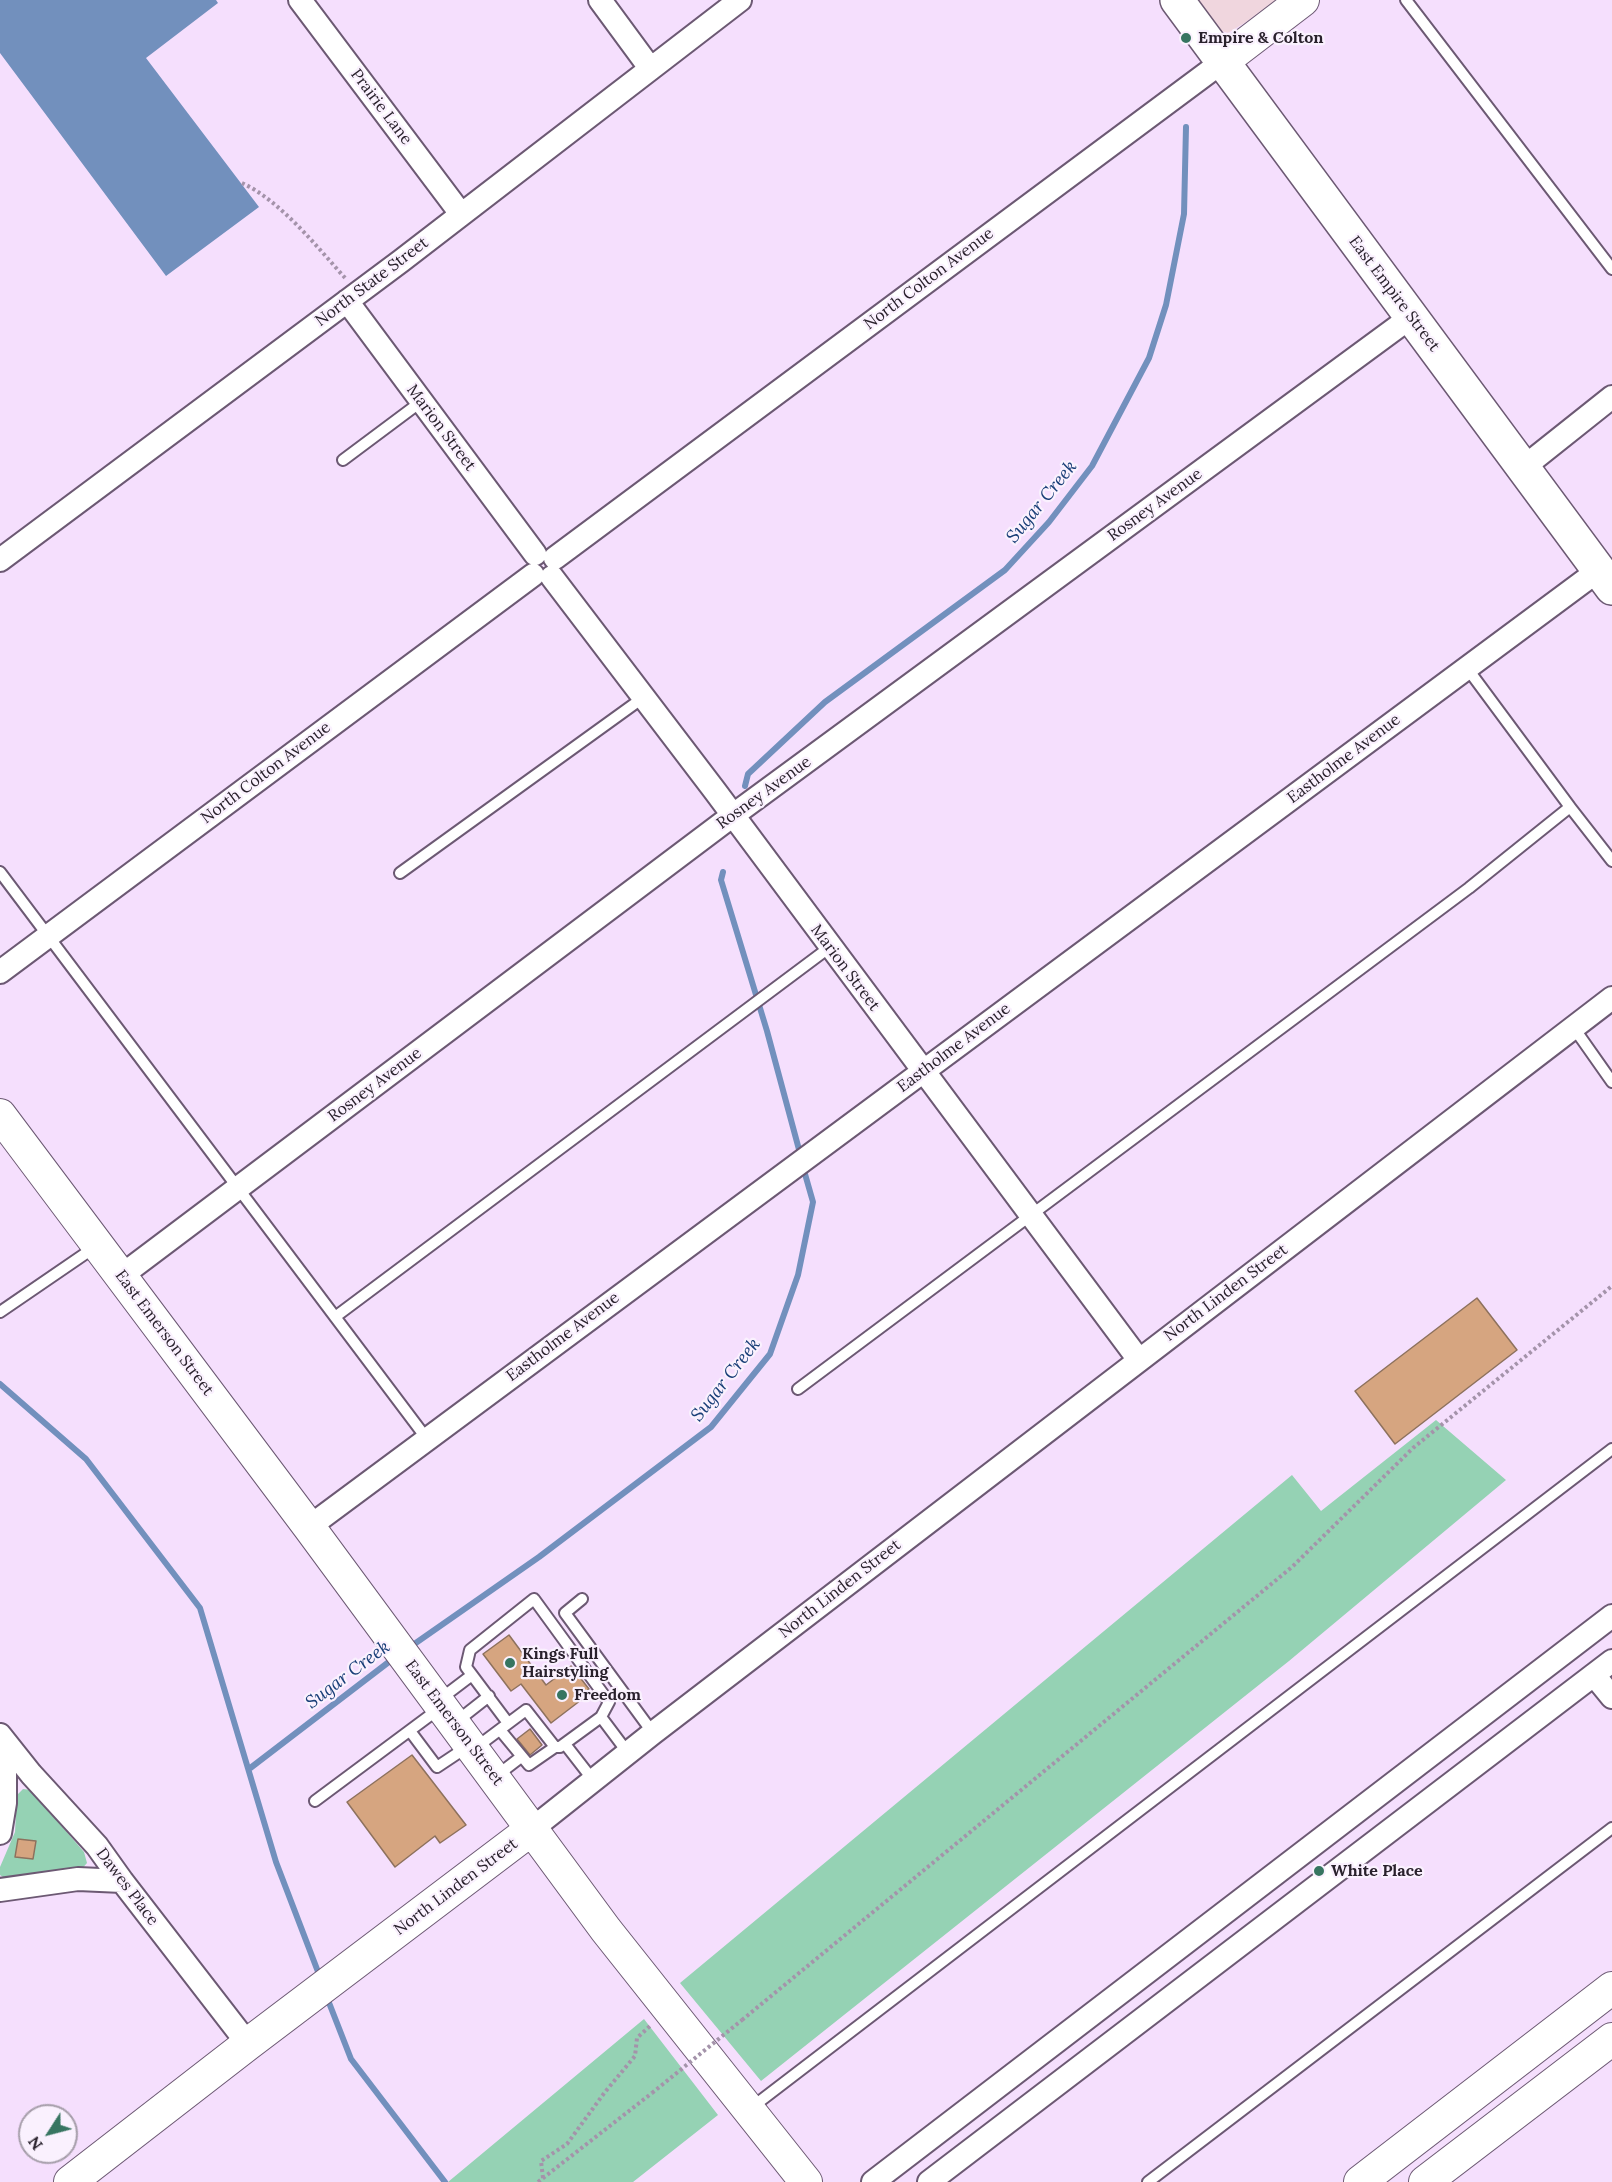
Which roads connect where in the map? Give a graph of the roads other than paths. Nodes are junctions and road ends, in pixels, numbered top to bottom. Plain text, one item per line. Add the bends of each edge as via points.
1 (300, 0) edge
2 (600, 0) edge
3 (740, 0) edge
4 (1178, 0) edge
5 (1303, 0) edge
6 (1406, 0) edge
7 (1222, 62) junction
8 (650, 68) junction
9 (461, 214) junction
10 (1612, 270) edge
11 (353, 297) junction
12 (1411, 317) junction
13 (1612, 397) edge
14 (422, 401) junction
15 (343, 460) dead end
16 (1524, 467) junction
17 (0, 560) edge
18 (544, 566) junction
19 (1605, 579) edge
20 (1467, 668) junction
21 (644, 697) junction
22 (1570, 807) junction
23 (732, 816) junction
24 (1612, 860) edge
25 (0, 872) edge
26 (400, 873) dead end
27 (47, 936) junction
28 (830, 948) junction
29 (0, 972) edge
30 (1612, 998) edge
31 (1574, 1028) junction
32 (923, 1072) junction
33 (1612, 1082) edge
34 (0, 1115) edge
35 (238, 1187) junction
36 (1030, 1215) junction
37 (98, 1245) junction
38 (121, 1276) junction
39 (1, 1312) edge
40 (335, 1317) junction
41 (1139, 1360) junction
42 (798, 1389) dead end
43 (427, 1438) junction
44 (1612, 1449) edge
45 (309, 1527) junction
46 (582, 1599) dead end
47 (1612, 1616) edge
48 (1574, 1645) junction
49 (1612, 1661) edge
50 (472, 1675) junction
51 (1594, 1675) junction
52 (489, 1696) junction
53 (1612, 1697) edge
54 (601, 1717) junction
55 (450, 1718) junction
56 (504, 1726) junction
57 (410, 1731) junction
58 (653, 1733) junction
59 (2, 1739) edge
60 (560, 1745) junction
61 (628, 1753) junction
62 (521, 1757) junction
63 (494, 1778) junction
64 (593, 1780) junction
65 (315, 1801) dead end
66 (1612, 1828) edge
67 (532, 1829) junction
68 (0, 1833) edge
69 (122, 1881) junction
70 (0, 1890) edge
71 (1233, 1907) junction
72 (1253, 1934) junction
73 (1160, 1963) junction
74 (1612, 1988) edge
75 (1180, 1990) junction
76 (1612, 2039) edge
77 (248, 2044) junction
78 (1522, 2057) junction
79 (1546, 2089) junction
80 (749, 2110) junction
81 (70, 2182) edge
82 (806, 2182) edge
83 (873, 2182) edge
84 (929, 2182) edge
85 (1148, 2182) edge
86 (1360, 2182) edge
87 (1425, 2182) edge

1 - 9 street, Prairie Lane
2 - 8 street
3 - 8 street, North State Street
4 - 7 main road, East Empire Street
5 - 7 main road, North Colton Avenue
6 - 10 lane
7 - 12 main road, East Empire Street
7 - 18 street, North Colton Avenue
8 - 9 street, North State Street
9 - 11 street, North State Street
11 - 14 street, Marion Street
11 - 17 street, North State Street
12 - 16 main road, East Empire Street
12 - 23 street, Rosney Avenue
13 - 16 street
14 - 15 lane
14 - 18 street, Marion Street
16 - 19 main road, East Empire Street
18 - 21 street, Marion Street
18 - 27 street, North Colton Avenue
19 - 20 street, Eastholme Avenue
20 - 22 lane
20 - 32 street, Eastholme Avenue
21 - 23 street, Marion Street
21 - 26 lane
22 - 24 lane
22 - 36 lane via 1469,888
23 - 28 street, Marion Street
23 - 35 street, Rosney Avenue
25 - 27 lane
27 - 29 street, North Colton Avenue
27 - 35 lane
28 - 32 street, Marion Street
28 - 40 lane
30 - 31 street, North Linden Street
31 - 33 lane
31 - 41 street, North Linden Street
32 - 36 street, Marion Street
32 - 43 street, Eastholme Avenue
34 - 37 main road, East Emerson Street
35 - 38 street, Rosney Avenue
35 - 40 lane
36 - 41 street, Marion Street
36 - 42 lane
37 - 38 main road, East Emerson Street
37 - 39 lane
38 - 45 main road, East Emerson Street
40 - 43 lane
41 - 58 street, North Linden Street
43 - 45 street, Eastholme Avenue
44 - 80 lane
45 - 55 main road, East Emerson Street
46 - 58 lane via 565,1614
47 - 48 street
48 - 51 street via 1586,1644 1596,1650 1600,1666
48 - 71 street
49 - 51 street
50 - 52 lane
50 - 54 lane via 466,1667 471,1650 534,1599 609,1702
50 - 55 lane
51 - 53 street
51 - 72 street
52 - 55 lane
52 - 56 lane
54 - 60 lane
54 - 61 lane
55 - 56 lane
55 - 57 lane
55 - 57 lane via 437,1767
55 - 63 main road, East Emerson Street
56 - 60 lane via 526,1710
56 - 62 lane
57 - 65 lane
58 - 61 street, North Linden Street
59 - 68 street via 5,1803
59 - 69 street, Dawes Place via 97,1846
60 - 62 lane via 529,1765
60 - 64 lane
61 - 64 street, North Linden Street
62 - 63 lane
63 - 67 main road, East Emerson Street
64 - 67 street, North Linden Street
66 - 85 lane
67 - 77 main road, North Linden Street
67 - 80 main road, East Emerson Street via 606,1930
69 - 70 street via 78,1879
69 - 77 street, Dawes Place
71 - 72 street
71 - 73 street
72 - 75 street
73 - 75 street
73 - 83 street
74 - 78 main road
75 - 84 street
76 - 79 main road
77 - 81 main road, North Linden Street
78 - 79 main road
78 - 86 main road
79 - 87 main road
80 - 82 main road, East Emerson Street

